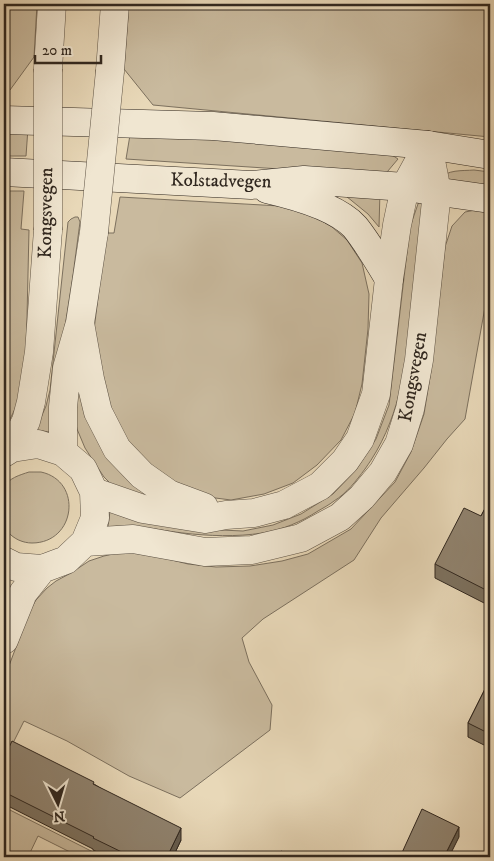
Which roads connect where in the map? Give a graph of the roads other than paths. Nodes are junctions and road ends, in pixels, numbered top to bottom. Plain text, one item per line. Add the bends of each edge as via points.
1 (52, 4) edge
2 (115, 4) edge
3 (4, 120) edge
4 (428, 145) junction
5 (490, 155) edge
6 (4, 172) edge
7 (251, 185) junction
8 (405, 188) junction
9 (437, 192) junction
10 (490, 199) edge
11 (389, 279) junction
12 (80, 323) junction
13 (8, 451) edge
14 (63, 452) junction
15 (94, 492) junction
16 (226, 515) junction
17 (85, 542) junction
18 (4, 560) edge
19 (42, 569) junction
20 (4, 640) edge

1 - 13 street, Kongsvegen, bridge via 48,70 48,230 39,352 26,421
2 - 12 street, bridge via 94,232
3 - 4 street via 213,126
4 - 5 street
4 - 8 street, Kongsvegen
4 - 9 street, Kongsvegen
6 - 7 street, Kolstadvegen
7 - 8 street, Kolstadvegen via 304,180
7 - 11 street via 295,196 340,215 368,244
8 - 9 street, Kolstadvegen
8 - 11 street, Kongsvegen
9 - 10 street
9 - 17 street, Kongsvegen via 410,410 399,444 383,472 362,497 340,516 300,538 252,550 205,552 133,539
11 - 16 street, Kongsvegen via 376,394 360,439 345,461 320,486 284,505 254,513
12 - 14 street via 67,368
12 - 16 street via 98,412 118,449 142,475 169,494
13 - 14 street via 38,444
14 - 15 street via 83,469
15 - 16 street, Kongsvegen via 143,509 205,519
15 - 17 street via 95,518
17 - 19 street via 66,560
18 - 19 street via 16,567
19 - 20 street via 23,593

